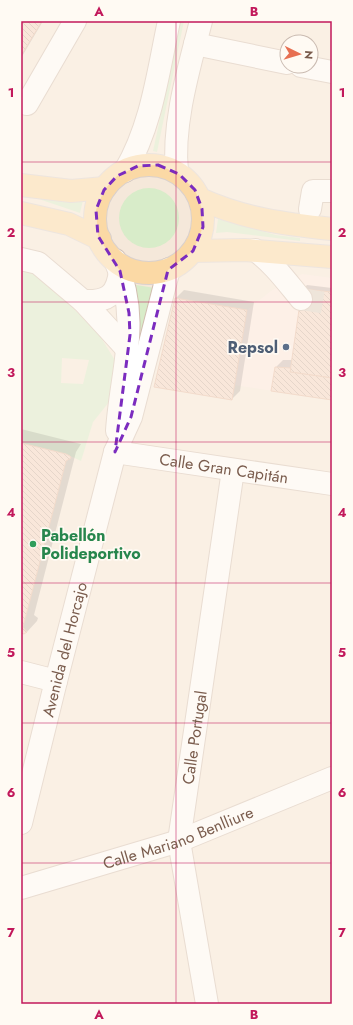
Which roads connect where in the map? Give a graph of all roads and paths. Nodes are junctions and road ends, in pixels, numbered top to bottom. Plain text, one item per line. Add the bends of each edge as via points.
1 (75, 21) edge
2 (169, 21) edge
3 (201, 21) edge
4 (195, 44) junction
5 (279, 61) edge
6 (319, 69) edge
7 (332, 72) edge
8 (21, 100) edge
9 (125, 170) junction
10 (177, 172) junction
11 (21, 185) edge
12 (105, 188) junction
13 (332, 191) edge
14 (200, 199) junction
15 (310, 210) dead end
16 (21, 213) edge
17 (332, 230) edge
18 (100, 239) junction
19 (255, 250) junction
20 (193, 251) junction
21 (332, 257) edge
22 (21, 259) edge
23 (118, 266) junction
24 (168, 269) junction
25 (301, 300) tunnel mouth
26 (83, 301) junction
27 (127, 349) junction
28 (115, 452) junction
29 (233, 470) junction
30 (332, 484) edge
31 (21, 672) edge
32 (56, 681) junction
33 (332, 778) edge
34 (21, 823) edge
35 (179, 841) junction
36 (21, 888) edge
37 (207, 1004) edge

1 - 8 street via 27,104
2 - 9 street via 148,120 135,154
3 - 4 street
4 - 5 street
4 - 10 street via 180,115 176,146
6 - 7 street
9 - 10 main road via 150,164
9 - 12 main road
10 - 14 main road via 190,184
11 - 12 main road via 71,191
12 - 18 main road via 96,213
13 - 15 street via 313,191
14 - 17 main road via 259,220
14 - 20 main road via 202,227
16 - 18 main road via 69,224
18 - 23 main road
19 - 20 main road
19 - 21 main road
19 - 25 street via 282,274
20 - 24 main road via 181,263
22 - 26 street via 38,263
23 - 24 main road via 142,272
23 - 26 street via 116,288 108,297 94,302
23 - 27 street, Avenida del Horcajo via 126,288 129,313 130,335
24 - 28 street, Avenida del Horcajo via 132,417
26 - 27 street
27 - 28 street, Avenida del Horcajo
28 - 29 street, Calle Gran Capitán
28 - 32 street, Avenida del Horcajo
29 - 30 street, Calle Gran Capitán
29 - 35 street, Calle Portugal
31 - 32 street
32 - 34 street, Avenida del Horcajo
33 - 35 street, Calle Mariano Benlliure
35 - 36 street, Calle Mariano Benlliure
35 - 37 street, Calle Portugal

